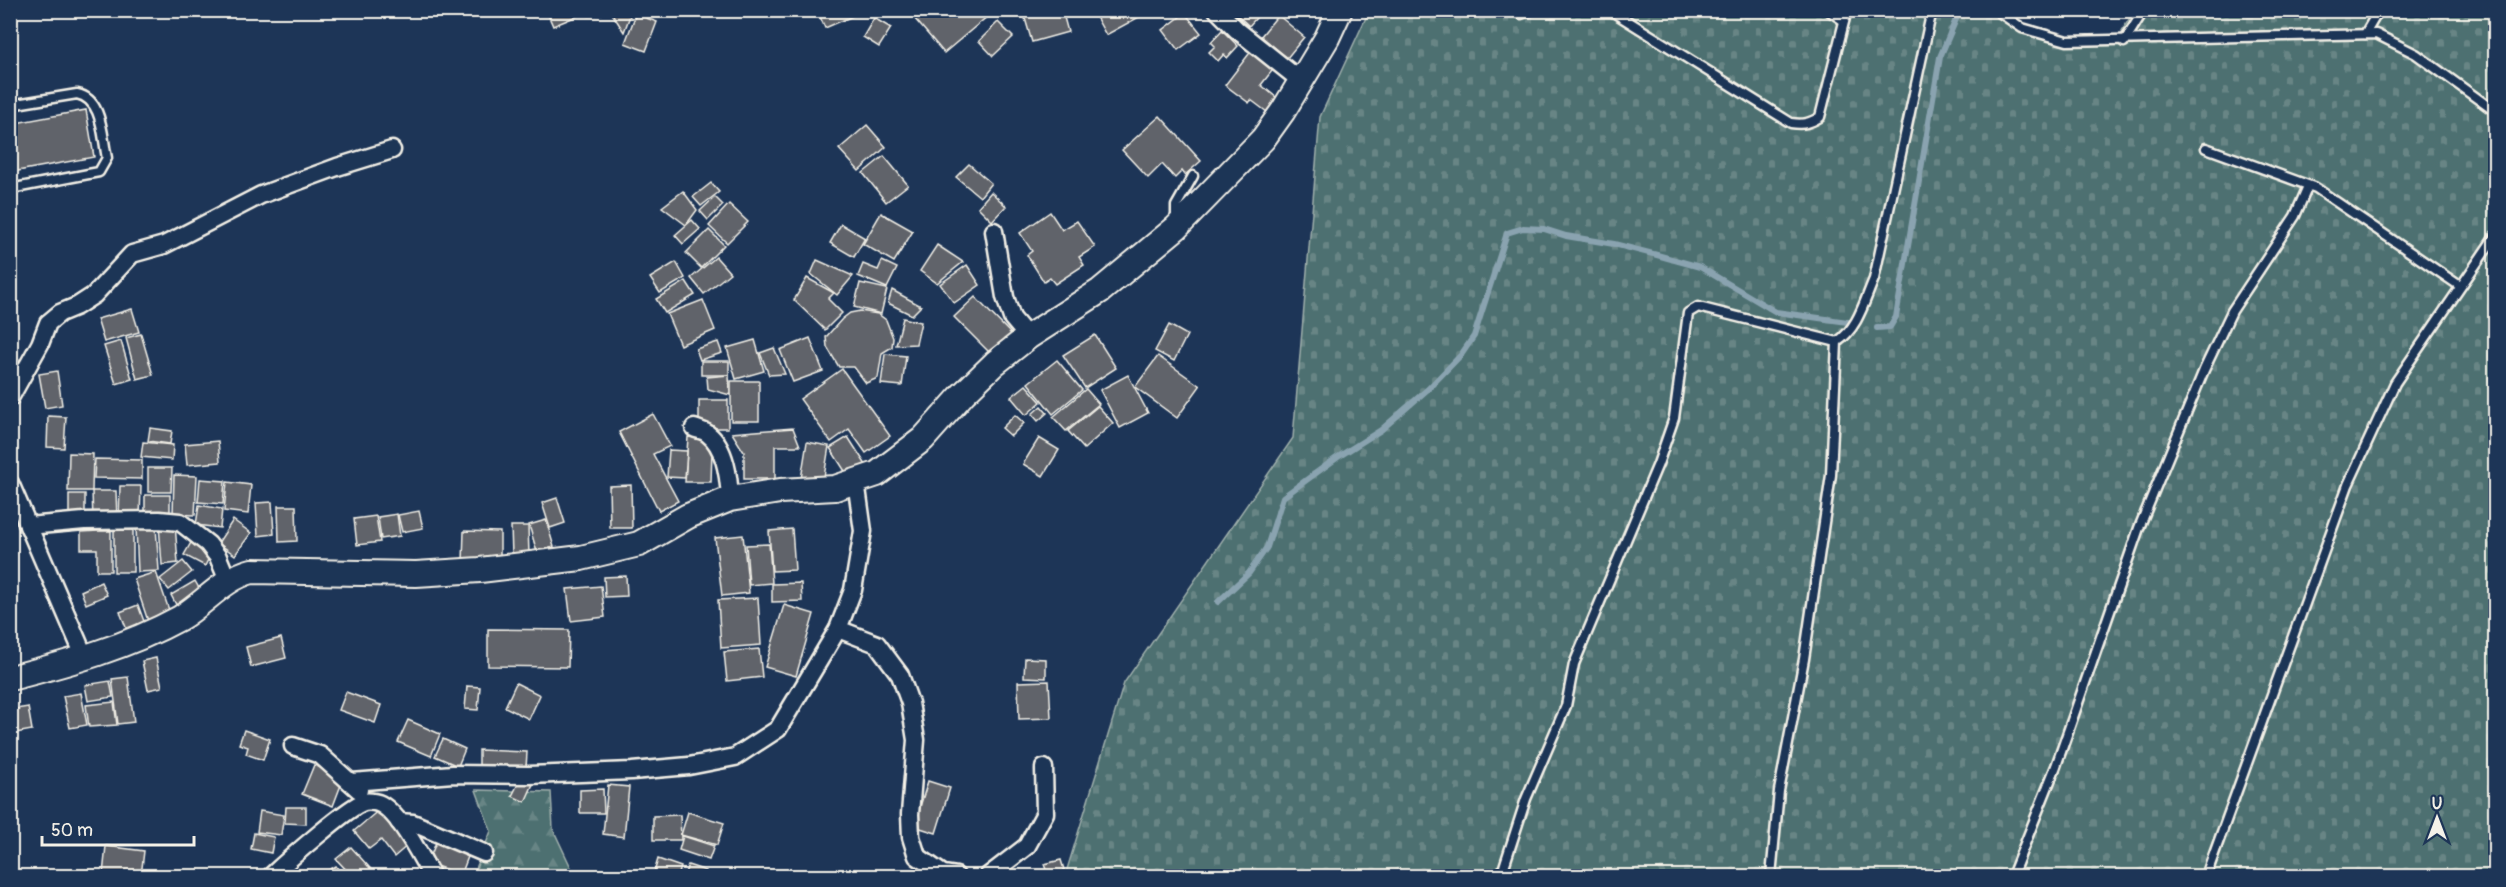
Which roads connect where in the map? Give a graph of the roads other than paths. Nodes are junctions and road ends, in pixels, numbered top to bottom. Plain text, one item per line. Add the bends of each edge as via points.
1 (1217, 10) edge
2 (1340, 10) edge
3 (1513, 10) edge
4 (1533, 10) edge
5 (1610, 10) edge
6 (1828, 10) edge
7 (1847, 10) edge
8 (1932, 10) edge
9 (1996, 10) edge
10 (2144, 10) edge
11 (2379, 10) edge
12 (1844, 21) junction
13 (2365, 34) junction
14 (2124, 42) junction
15 (1301, 81) junction
16 (10, 105) edge
17 (2496, 112) edge
18 (2206, 148) dead end
19 (392, 150) dead end
20 (1193, 176) dead end
21 (2308, 186) junction
22 (10, 189) edge
23 (1176, 228) junction
24 (994, 231) dead end
25 (2496, 235) edge
26 (2460, 286) junction
27 (1028, 337) junction
28 (1837, 342) junction
29 (10, 398) edge
30 (694, 428) dead end
31 (856, 481) junction
32 (10, 483) edge
33 (730, 499) junction
34 (28, 526) junction
35 (228, 581) junction
36 (838, 629) junction
37 (85, 658) junction
38 (10, 678) edge
39 (293, 746) dead end
40 (1044, 768) dead end
41 (352, 782) junction
42 (364, 802) junction
43 (399, 822) junction
44 (484, 854) dead end
45 (271, 876) edge
46 (432, 876) edge
47 (956, 876) edge
48 (988, 876) edge
49 (1500, 876) edge
50 (1771, 876) edge
51 (2012, 876) edge
52 (2206, 876) edge

1 - 15 street
2 - 15 main road
3 - 4 lane via 1521,14
5 - 12 lane via 1791,123 1801,125 1820,117
6 - 12 lane
7 - 12 lane
8 - 28 lane via 1874,279 1857,321
9 - 14 lane via 2022,28 2067,41
10 - 14 lane
11 - 13 lane
13 - 14 lane
13 - 17 lane via 2376,34 2416,54
15 - 23 main road via 1263,139
16 - 22 lane via 76,94 87,96 95,105 107,158 99,172
18 - 21 lane
19 - 29 street via 261,195 164,245 132,254 94,295 48,323
20 - 23 lane via 1176,206
21 - 26 lane
21 - 51 lane via 2295,216 2232,311 2204,370 2139,528 2056,766
23 - 27 main road via 1100,291
24 - 27 street via 1005,297 1012,318
25 - 26 lane
26 - 52 lane via 2395,383 2348,485
27 - 31 main road via 963,393 923,440 877,474
28 - 49 lane via 1698,307 1688,313 1674,418 1574,664 1566,706 1526,798
28 - 50 lane via 1831,475 1804,659 1779,791
30 - 33 street via 708,434 718,447 726,465
31 - 33 main road via 835,488
31 - 36 street via 863,531 853,590
32 - 34 street
33 - 35 main road via 688,516 639,544 581,558 416,574 252,571
34 - 35 street via 76,521 180,522 208,544
34 - 37 street
35 - 37 main road via 180,617
36 - 41 street via 778,729 735,757 632,771 453,774
36 - 47 street via 877,644 900,675 910,703 916,740 910,837 917,855 943,874
37 - 38 main road
39 - 41 street via 320,755
40 - 48 street via 1045,813 1027,846
41 - 42 street
42 - 43 street via 376,802
42 - 45 street
43 - 44 street via 413,823
43 - 46 street

